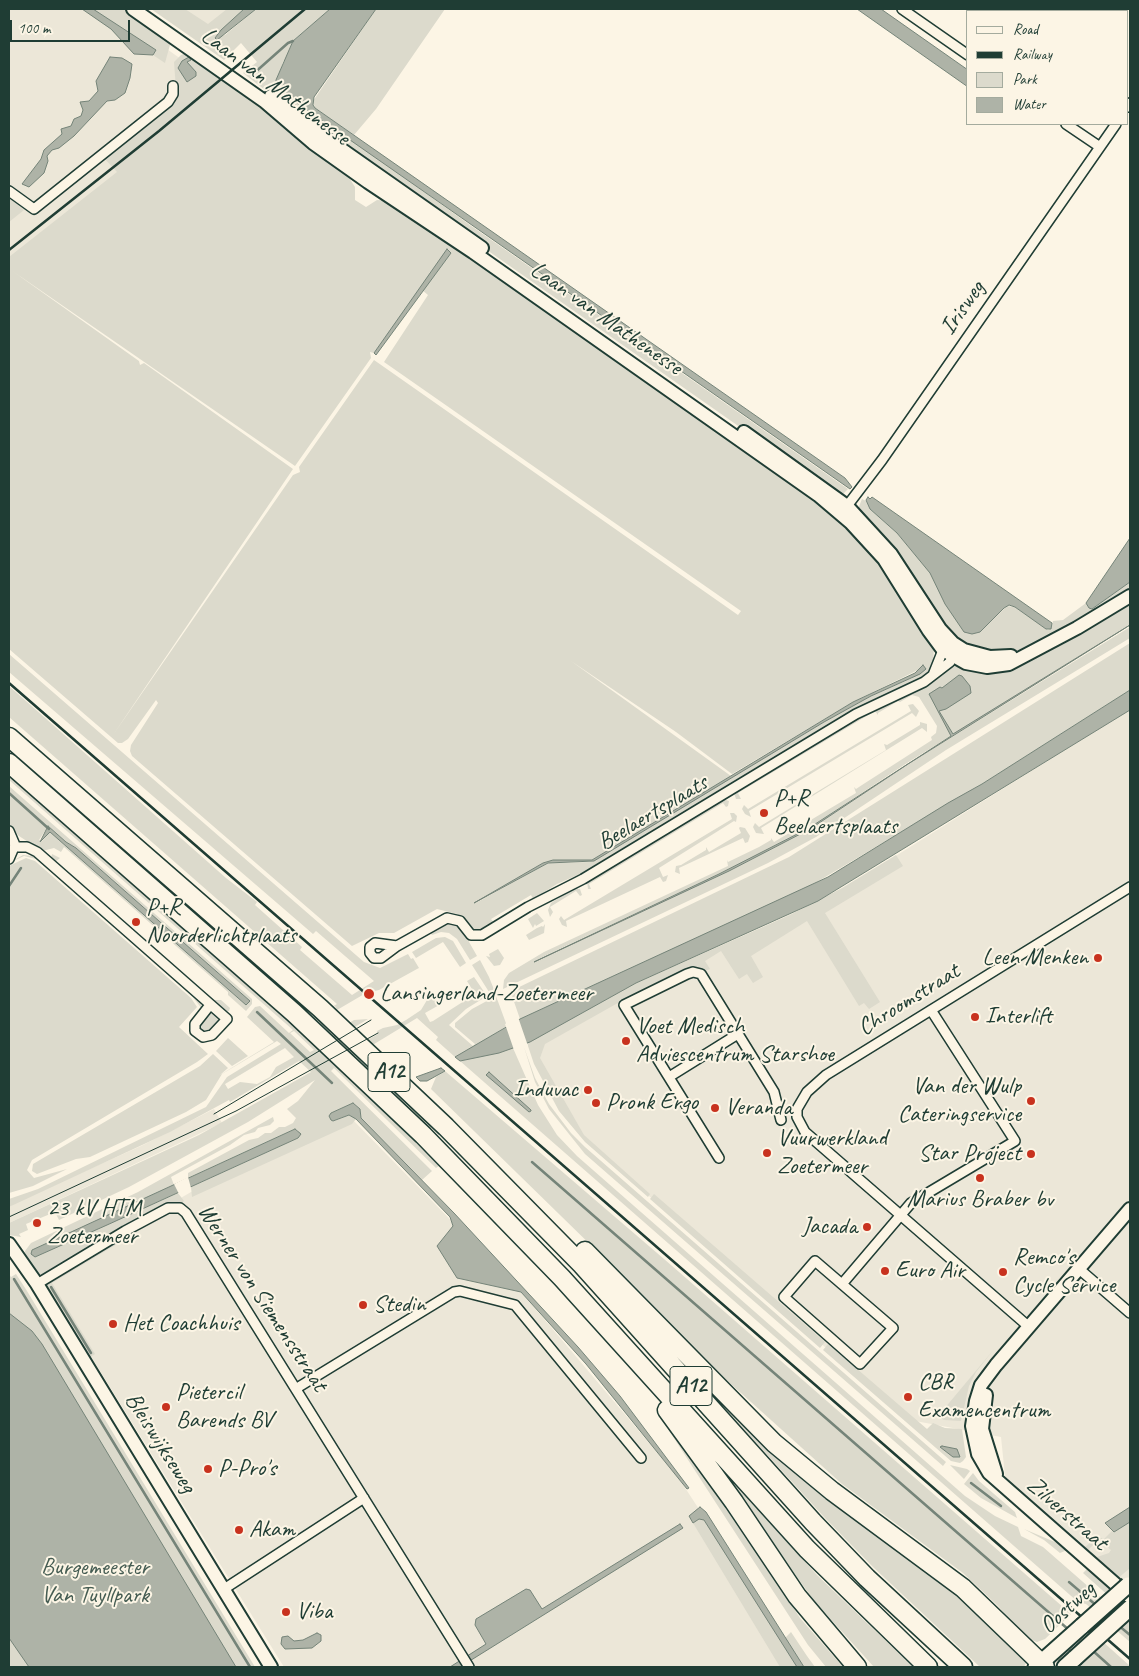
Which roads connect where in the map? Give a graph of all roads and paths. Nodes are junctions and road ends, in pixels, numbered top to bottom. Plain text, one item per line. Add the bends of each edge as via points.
1 (133, 9) edge
2 (146, 9) edge
3 (902, 9) edge
4 (966, 54) edge
5 (173, 86) dead end
6 (1067, 125) edge
7 (1115, 125) edge
8 (1100, 147) junction
9 (9, 192) edge
10 (844, 510) junction
11 (1130, 596) edge
12 (950, 650) junction
13 (9, 737) edge
14 (9, 763) edge
15 (9, 832) edge
16 (15, 847) junction
17 (9, 859) edge
18 (1130, 886) edge
19 (396, 946) dead end
20 (210, 1005) junction
21 (930, 1010) junction
22 (738, 1034) junction
23 (669, 1077) junction
24 (422, 1103) junction
25 (781, 1120) dead end
26 (719, 1158) dead end
27 (1130, 1209) edge
28 (901, 1215) junction
29 (9, 1244) edge
30 (1078, 1268) junction
31 (37, 1284) junction
32 (842, 1284) junction
33 (1130, 1313) edge
34 (602, 1321) junction
35 (1028, 1326) junction
36 (297, 1388) junction
37 (641, 1458) dead end
38 (364, 1498) junction
39 (1130, 1588) edge
40 (224, 1589) junction
41 (1130, 1608) edge
42 (1070, 1662) edge
43 (468, 1666) edge
44 (1041, 1666) edge
45 (271, 1667) edge
46 (857, 1667) edge
47 (928, 1667) edge
48 (963, 1667) edge

1 - 10 street, Laan van Mathenesse via 264,101 313,143 368,182
2 - 10 street, Laan van Mathenesse
3 - 4 street
5 - 9 street via 168,102 34,209
6 - 8 street
7 - 8 street, Irisweg
8 - 10 street, Irisweg
10 - 12 street, Laan van Mathenesse via 891,554
11 - 12 street, Laan van Mathenesse via 1028,654 990,657
12 - 19 street, Beelaertsplaats via 933,675 919,685 862,710 581,880 482,935 471,935 460,921 447,918
13 - 24 highway, A12 via 314,1002
14 - 34 highway, A12 via 233,958 378,1091 488,1199
15 - 16 street
16 - 17 street
16 - 20 street via 27,847 37,852
18 - 21 street, Chroomstraat
20 - 20 street via 228,1019 211,1036 204,1037 198,1034 195,1024
21 - 28 street via 1015,1141 911,1203
21 - 28 street, Chroomstraat via 826,1075 807,1092 797,1109 797,1117 805,1132
22 - 23 street
22 - 23 street via 697,972 624,1005
22 - 25 street via 774,1092
23 - 26 street
24 - 44 highway, A12 via 553,1219 774,1443 838,1496 963,1588
24 - 48 highway, A12 via 582,1265 812,1522
27 - 30 street, Zilverstraat
28 - 32 street
28 - 35 street, Chroomstraat
29 - 31 street, Bleiswijkseweg
30 - 33 street
30 - 35 street, Zilverstraat
31 - 36 street, Werner von Siemensstraat via 168,1208 180,1208 191,1218
31 - 40 street, Bleiswijkseweg
32 - 32 street via 893,1328 860,1364 784,1297 815,1261
34 - 46 highway, A12 via 717,1478 797,1596
34 - 47 highway, A12 via 807,1549
35 - 39 street, Zilverstraat via 991,1373 983,1404 982,1430 999,1481
36 - 37 street via 454,1292 460,1292 516,1305
36 - 38 street, Werner von Siemensstraat
38 - 40 street
38 - 43 street, Werner von Siemensstraat
39 - 44 main road, Oostweg, bridge via 1060,1645
40 - 45 street, Bleiswijkseweg
41 - 42 main road, Oostweg, bridge

